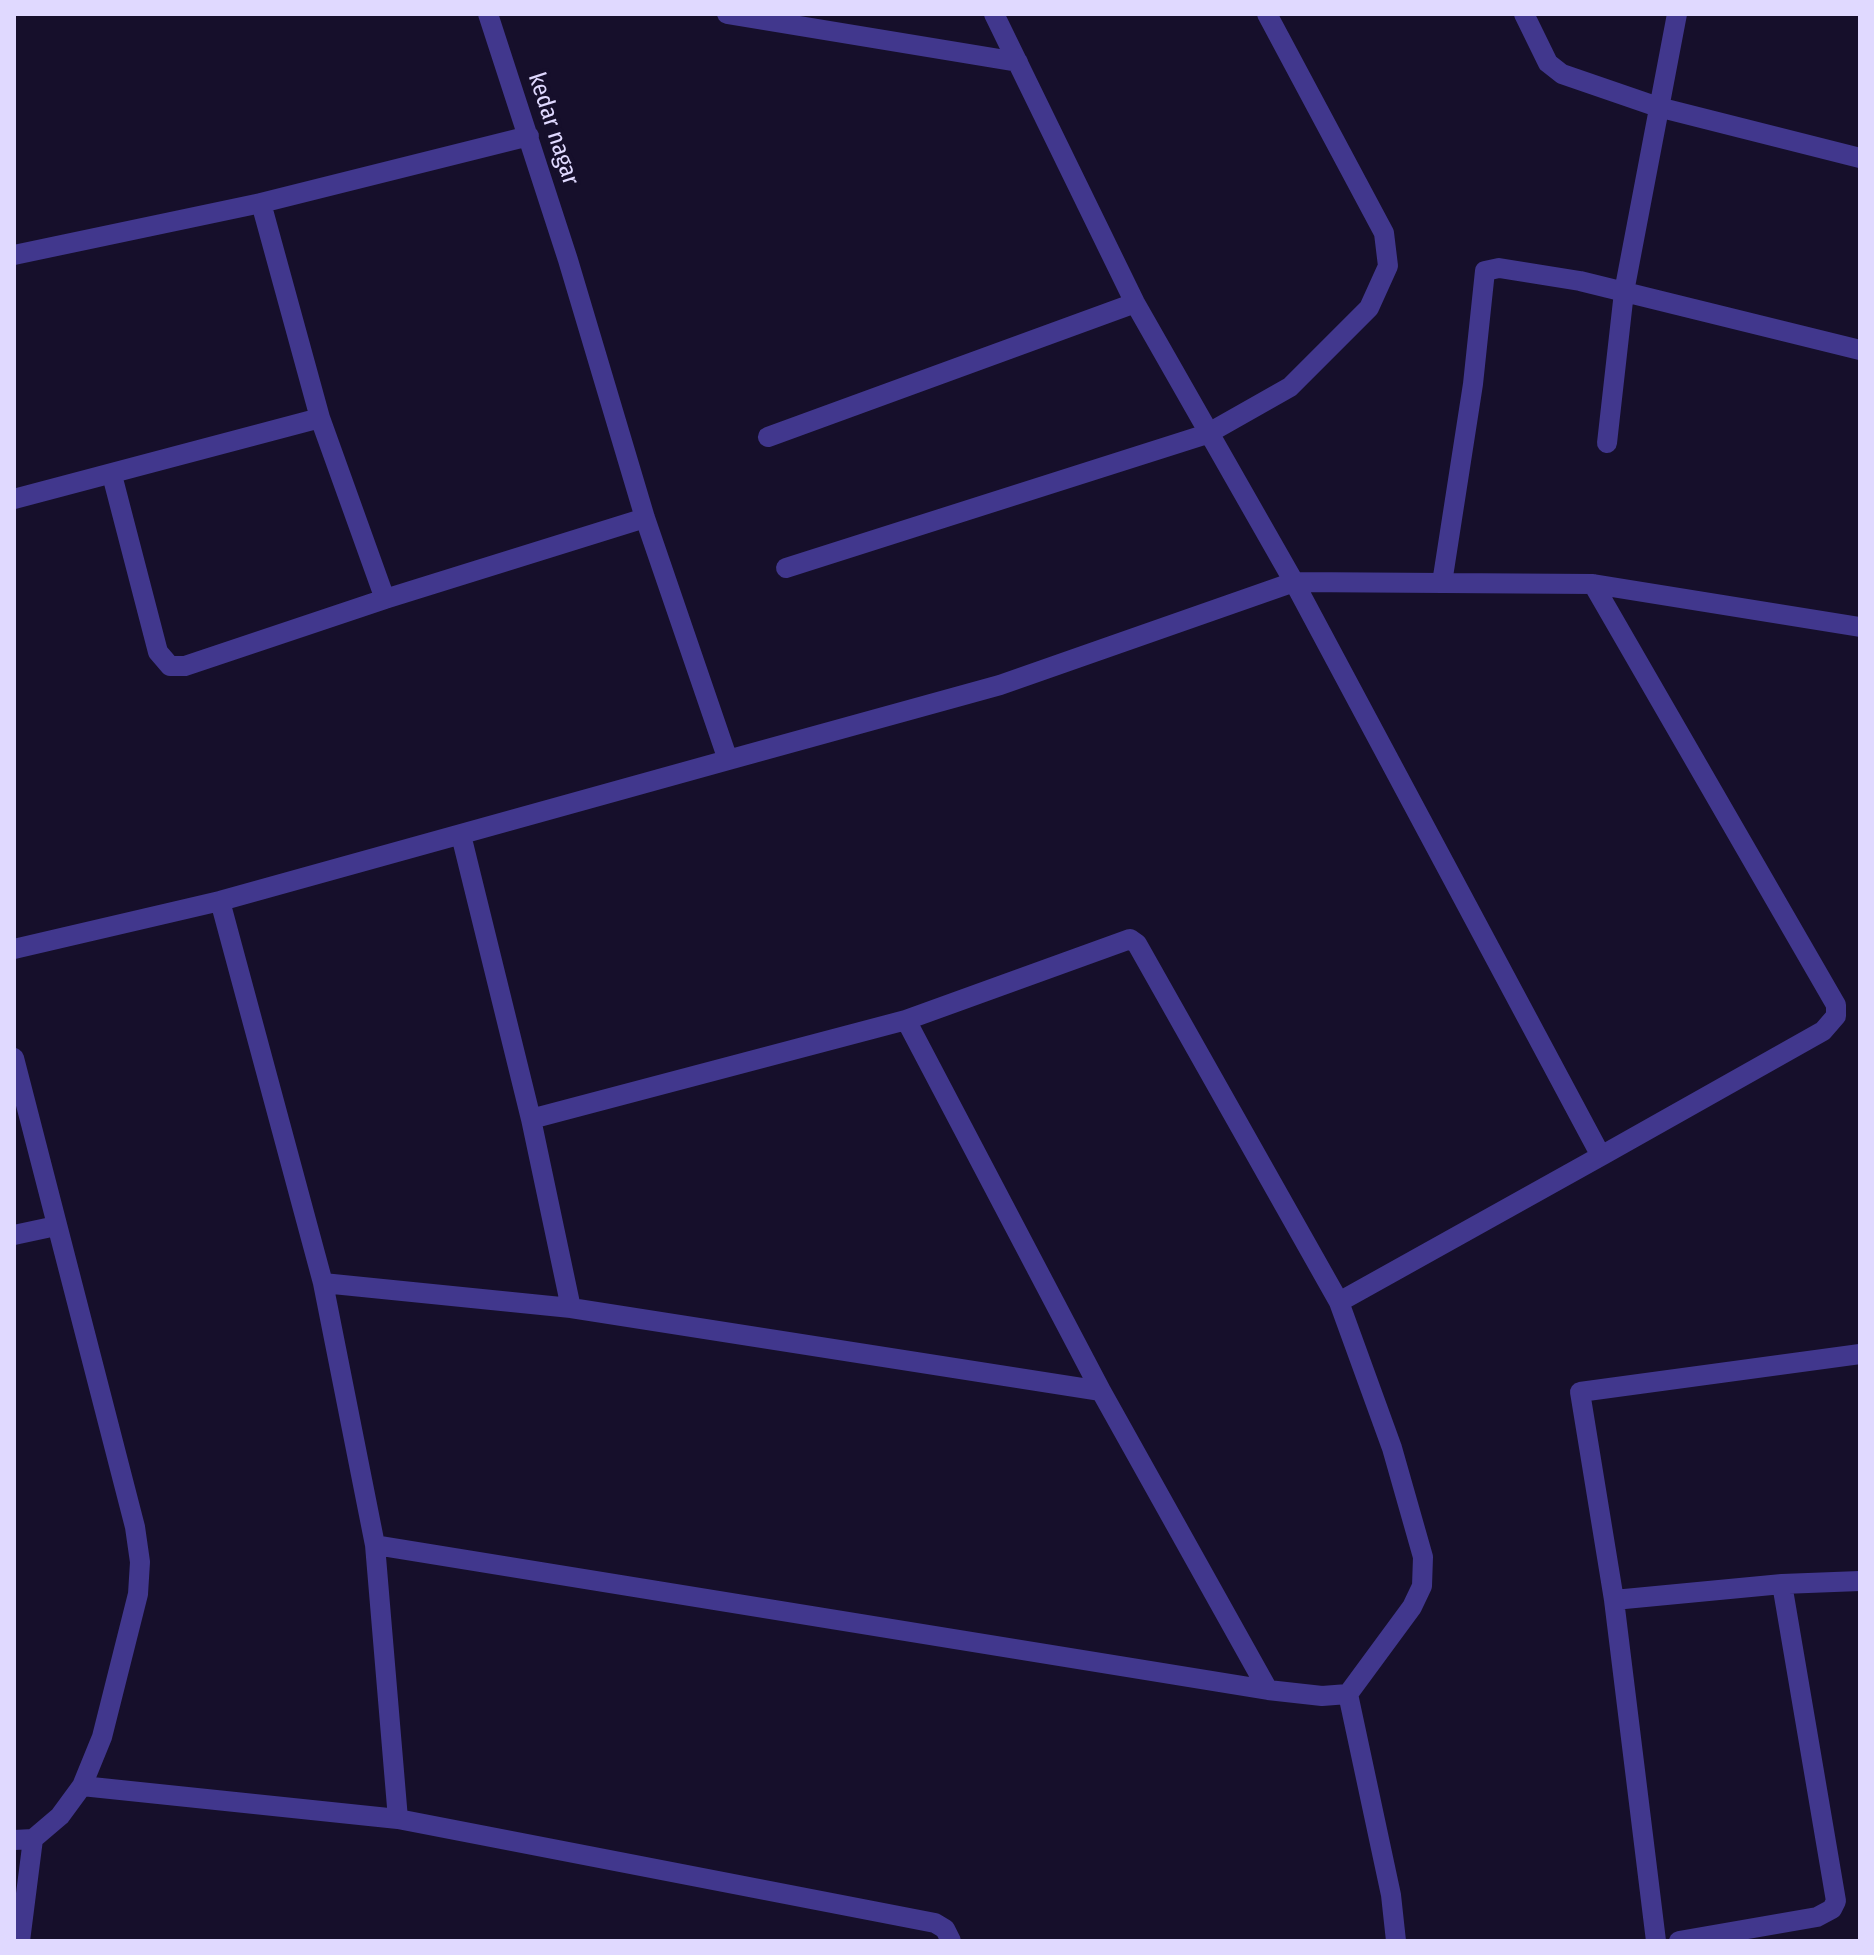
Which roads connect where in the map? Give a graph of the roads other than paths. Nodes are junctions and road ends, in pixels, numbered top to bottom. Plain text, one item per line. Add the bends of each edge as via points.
1 (488, 14) edge
2 (727, 14) edge
3 (994, 14) edge
4 (1267, 14) edge
5 (1524, 14) edge
6 (1677, 14) edge
7 (1018, 62) junction
8 (1658, 107) junction
9 (529, 136) junction
10 (1860, 158) edge
11 (261, 203) junction
12 (14, 255) edge
13 (1624, 292) junction
14 (1135, 303) junction
15 (1860, 350) edge
16 (320, 418) junction
17 (1207, 434) junction
18 (768, 437) dead end
19 (1607, 443) dead end
20 (112, 475) junction
21 (14, 499) edge
22 (645, 518) junction
23 (786, 568) dead end
24 (1294, 582) junction
25 (1442, 583) junction
26 (1593, 584) junction
27 (385, 599) junction
28 (1860, 627) edge
29 (728, 760) junction
30 (461, 835) junction
31 (220, 901) junction
32 (14, 949) edge
33 (906, 1020) junction
34 (14, 1058) edge
35 (531, 1119) junction
36 (1601, 1156) junction
37 (56, 1226) junction
38 (14, 1235) edge
39 (323, 1283) junction
40 (1339, 1302) junction
41 (571, 1308) junction
42 (1860, 1354) edge
43 (1101, 1391) junction
44 (375, 1545) junction
45 (1860, 1581) edge
46 (1782, 1584) junction
47 (1614, 1600) junction
48 (1268, 1690) junction
49 (1348, 1694) junction
50 (82, 1786) junction
51 (398, 1819) junction
52 (24, 1840) edge
53 (20, 1941) edge
54 (951, 1941) edge
55 (1396, 1941) edge
56 (1656, 1941) edge
57 (1679, 1941) edge

1 - 9 street, kedar nagar
2 - 7 street
3 - 7 street
4 - 17 street via 1384,233 1388,266 1369,308 1290,387
5 - 8 street via 1548,63 1562,74
6 - 8 street
7 - 14 street
8 - 10 street
8 - 13 street
9 - 11 street
9 - 22 street, kedar nagar
11 - 12 street
11 - 16 street
13 - 15 street
13 - 19 street
13 - 25 street via 1499,268 1485,271
14 - 17 street
14 - 18 street
16 - 20 street
16 - 27 street
17 - 23 street
17 - 24 street
20 - 21 street
20 - 27 street via 158,652 170,666 185,666
22 - 27 street
22 - 29 street, kedar nagar
24 - 25 street
24 - 29 street via 1000,685
24 - 36 street
25 - 26 street
26 - 28 street
26 - 36 street via 1831,993 1836,1016 1823,1031
29 - 30 street
30 - 31 street
30 - 35 street
31 - 32 street
31 - 39 street
33 - 35 street
33 - 40 street via 1130,939
33 - 43 street
34 - 37 street
35 - 41 street
36 - 40 street
37 - 38 street
37 - 50 street via 140,1562 138,1594 102,1737
39 - 41 street
39 - 44 street
40 - 49 street via 1392,1448 1423,1557 1422,1586 1412,1607
41 - 43 street
42 - 47 street via 1580,1392
43 - 48 street
44 - 48 street
44 - 51 street
45 - 46 street
46 - 47 street
46 - 57 street via 1836,1901 1817,1917
47 - 56 street
48 - 49 street
49 - 55 street
50 - 51 street
50 - 52 street via 60,1816
51 - 54 street via 935,1923
52 - 53 street

